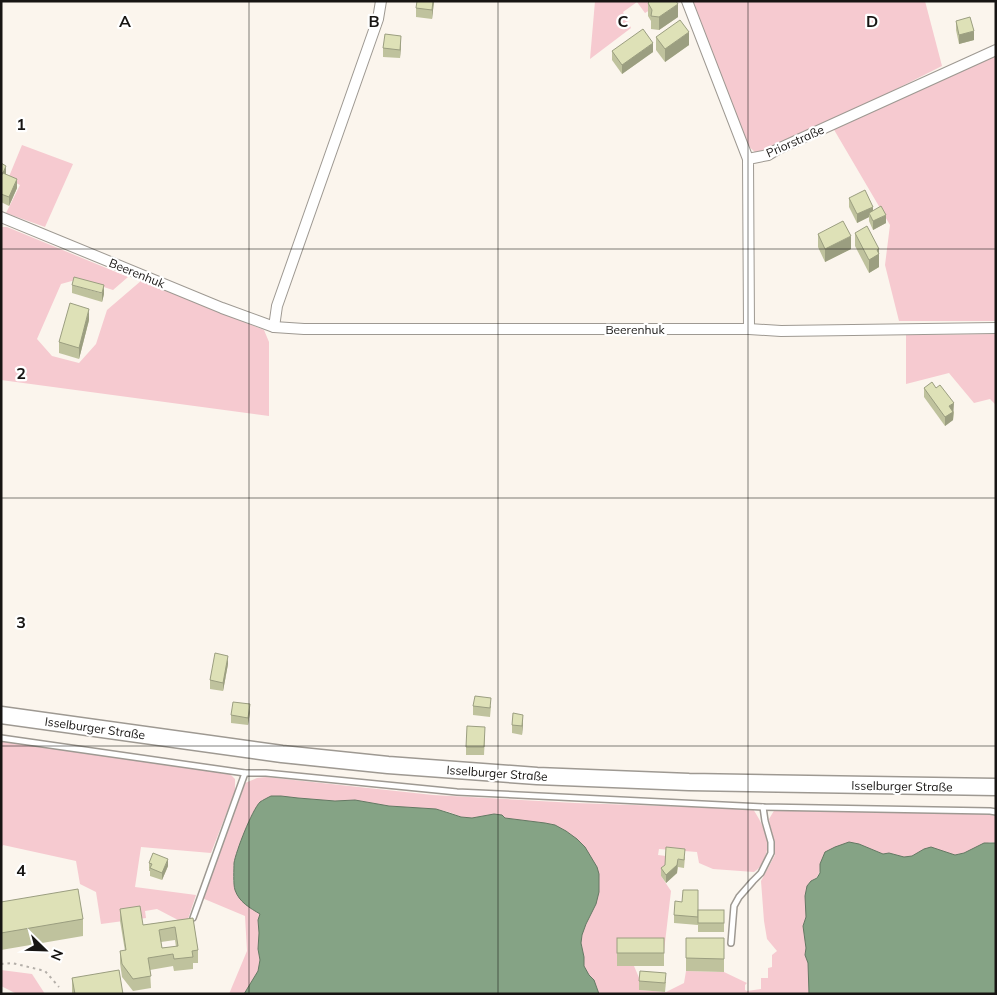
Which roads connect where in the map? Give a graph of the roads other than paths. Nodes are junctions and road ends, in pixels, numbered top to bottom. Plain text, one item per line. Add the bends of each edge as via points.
1 (381, 1) edge
2 (687, 1) edge
3 (996, 50) edge
4 (748, 159) junction
5 (1, 217) edge
6 (274, 327) junction
7 (996, 328) edge
8 (749, 329) junction
9 (1, 715) edge
10 (1, 738) edge
11 (245, 772) junction
12 (996, 787) edge
13 (763, 807) junction
14 (996, 812) edge
15 (193, 918) edge
16 (731, 943) dead end

1 - 6 street via 378,18 277,306
2 - 4 street
3 - 4 street, Priorstraße via 768,155
4 - 8 street
5 - 6 street, Beerenhuk
6 - 8 street, Beerenhuk
7 - 8 street, Beerenhuk
9 - 12 main road, Isselburger Straße via 272,752 388,765 538,776
10 - 11 lane
11 - 13 lane via 456,792
11 - 15 lane
13 - 14 lane
13 - 16 lane via 771,853 761,873 734,906

